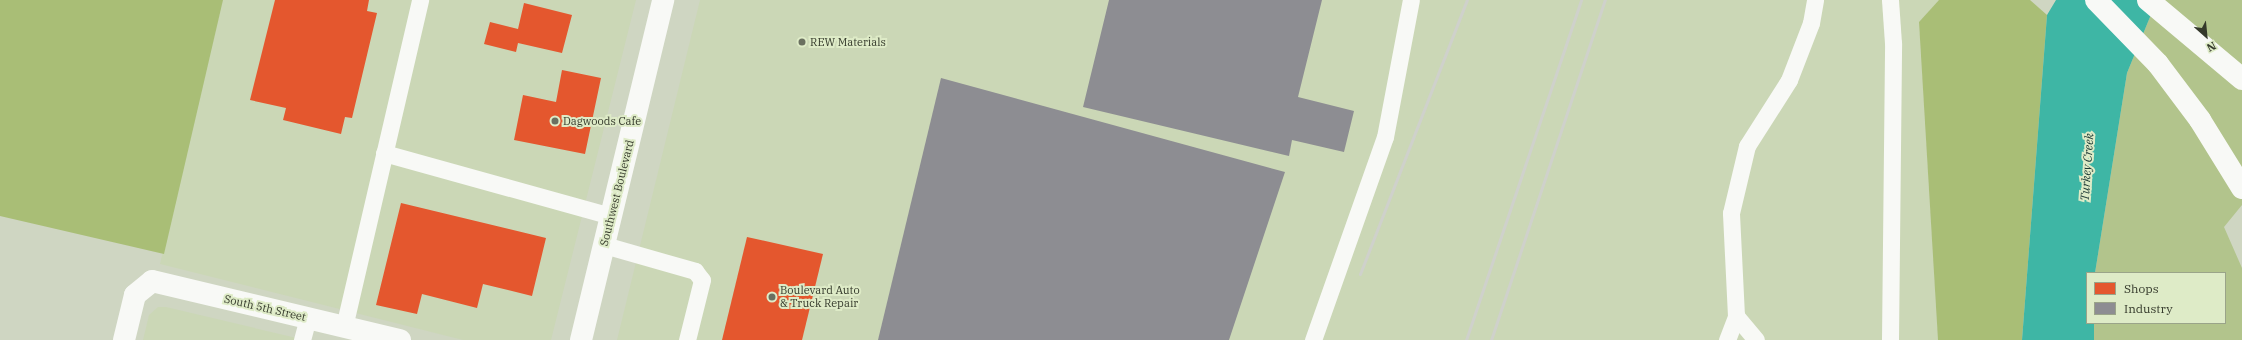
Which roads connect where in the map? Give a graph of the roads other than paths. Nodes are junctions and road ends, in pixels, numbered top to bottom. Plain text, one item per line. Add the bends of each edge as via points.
1 (420, 0) edge
2 (663, 0) edge
3 (1411, 0) edge
4 (1815, 0) edge
5 (1890, 0) edge
6 (2096, 0) edge
7 (2148, 0) edge
8 (2242, 79) edge
9 (384, 153) junction
10 (2242, 188) edge
11 (611, 216) junction
12 (604, 245) junction
13 (1736, 316) junction
14 (308, 318) junction
15 (344, 327) junction
16 (124, 340) edge
17 (302, 340) edge
18 (400, 340) edge
19 (581, 340) edge
20 (686, 340) edge
21 (1313, 340) edge
22 (1727, 340) edge
23 (1756, 340) edge
24 (1890, 340) edge

1 - 9 lane
2 - 11 main road, Southwest Boulevard
3 - 21 lane via 1385,137
4 - 13 lane via 1811,23 1789,80 1747,146 1730,213
5 - 24 lane via 1893,43
6 - 10 main road via 2158,64 2200,120
7 - 8 main road
9 - 11 lane
9 - 15 lane
11 - 12 main road, Southwest Boulevard
12 - 19 main road, Southwest Boulevard
12 - 20 lane via 695,271 702,280
13 - 22 lane
13 - 23 lane
14 - 15 main road, South 5th Street
14 - 16 main road, South 5th Street via 152,281 135,295
14 - 17 lane
15 - 18 main road, South 5th Street

